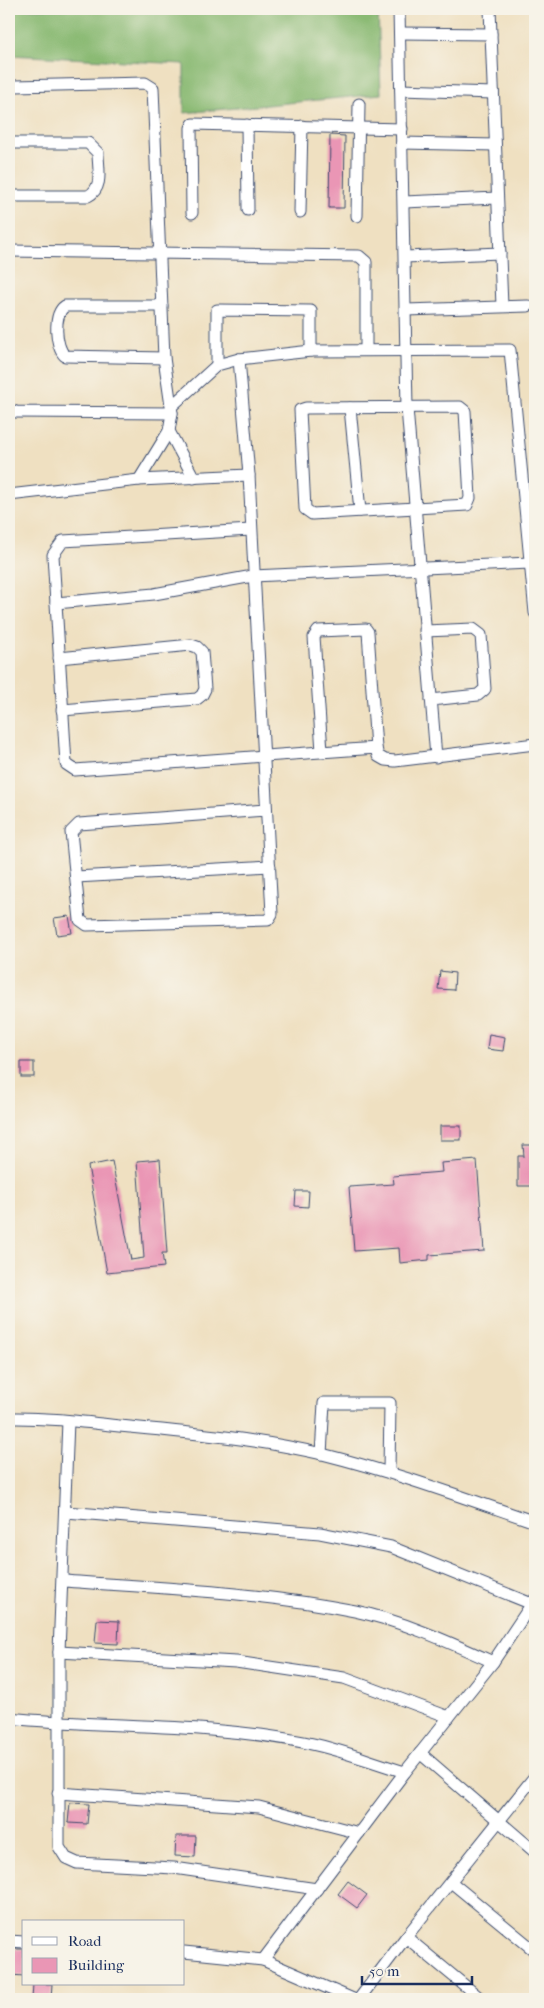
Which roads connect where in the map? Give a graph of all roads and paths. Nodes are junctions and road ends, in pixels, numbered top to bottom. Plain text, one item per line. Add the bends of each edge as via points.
1 (399, 9) edge
2 (490, 9) edge
3 (400, 33) junction
4 (491, 34) junction
5 (9, 89) edge
6 (401, 90) junction
7 (493, 92) junction
8 (359, 104) dead end
9 (247, 124) junction
10 (302, 126) junction
11 (359, 128) junction
12 (402, 129) junction
13 (9, 143) edge
14 (402, 143) junction
15 (495, 145) junction
16 (9, 196) edge
17 (497, 198) junction
18 (404, 202) junction
19 (248, 210) dead end
20 (300, 212) dead end
21 (192, 213) dead end
22 (357, 216) dead end
23 (9, 251) edge
24 (160, 252) junction
25 (500, 252) junction
26 (405, 257) junction
27 (162, 306) junction
28 (502, 306) junction
29 (528, 306) dead end
30 (406, 310) junction
31 (366, 350) junction
32 (407, 350) junction
33 (311, 351) junction
34 (164, 358) junction
35 (239, 359) junction
36 (218, 365) junction
37 (350, 408) junction
38 (407, 408) junction
39 (9, 409) edge
40 (173, 409) junction
41 (169, 431) junction
42 (249, 475) junction
43 (194, 478) junction
44 (139, 480) junction
45 (9, 495) edge
46 (415, 508) junction
47 (360, 511) junction
48 (251, 530) junction
49 (530, 563) junction
50 (420, 568) junction
51 (253, 576) junction
52 (56, 603) junction
53 (535, 613) edge
54 (425, 631) junction
55 (59, 658) junction
56 (431, 700) junction
57 (62, 710) junction
58 (535, 744) edge
59 (376, 748) junction
60 (322, 751) junction
61 (263, 755) junction
62 (436, 757) junction
63 (266, 810) junction
64 (270, 866) junction
65 (76, 877) junction
66 (9, 1418) edge
67 (68, 1420) junction
68 (320, 1454) junction
69 (389, 1472) junction
70 (66, 1512) junction
71 (535, 1522) edge
72 (64, 1581) junction
73 (534, 1601) edge
74 (59, 1652) junction
75 (493, 1662) junction
76 (449, 1717) junction
77 (9, 1718) edge
78 (58, 1723) junction
79 (420, 1753) junction
80 (405, 1772) junction
81 (535, 1776) edge
82 (58, 1793) junction
83 (500, 1821) junction
84 (359, 1833) junction
85 (535, 1852) edge
86 (451, 1882) junction
87 (316, 1889) junction
88 (406, 1937) junction
89 (9, 1942) edge
90 (22, 1942) edge
91 (535, 1951) edge
92 (185, 1952) edge
93 (263, 1960) junction
94 (353, 1999) edge
95 (360, 1999) edge
96 (481, 1999) edge

1 - 3 street
2 - 4 street
3 - 4 street
3 - 6 street
4 - 7 street
5 - 24 street via 15,86 145,83 153,88
6 - 7 street
6 - 12 street
7 - 15 street
8 - 11 street
9 - 10 street
9 - 19 street
9 - 21 street via 194,124 191,128
10 - 11 street
10 - 20 street
11 - 12 street
11 - 22 street
12 - 14 street
13 - 16 street via 88,143 98,153 99,186 88,196
14 - 15 street
14 - 18 street
15 - 17 street
17 - 18 street
17 - 25 street
18 - 26 street
23 - 24 street
24 - 27 street
24 - 31 street via 363,257 366,262
25 - 26 street
25 - 28 street
26 - 30 street
27 - 34 street
27 - 34 street via 65,306 59,316 58,346 65,356
28 - 29 street
28 - 30 street
30 - 32 street
31 - 32 street
31 - 33 street
32 - 38 street
32 - 49 street via 510,350
33 - 35 street
33 - 36 street via 311,311 218,310
34 - 40 street
35 - 36 street
35 - 42 street
36 - 40 street
37 - 38 street
37 - 47 street
37 - 47 street via 300,410 305,509 312,514
38 - 46 street
38 - 46 street via 460,407 465,411 469,502 467,505
39 - 40 street via 16,412
40 - 41 street
41 - 43 street
41 - 44 street
42 - 43 street
42 - 48 street
43 - 44 street
44 - 45 street
46 - 47 street
46 - 50 street
48 - 51 street
48 - 52 street via 63,541 53,555
49 - 50 street
49 - 53 street
50 - 51 street
50 - 54 street
51 - 52 street via 154,594
51 - 61 street
52 - 55 street
54 - 56 street
54 - 56 street via 478,631 485,680 485,689 478,695
55 - 57 street
55 - 57 street via 191,644 202,652 204,688 197,699
56 - 62 street
57 - 61 street via 66,764 75,770
58 - 62 street
59 - 60 street
59 - 60 street via 366,629 318,632 314,637
59 - 62 street via 378,756 386,760
60 - 61 street
61 - 63 street
63 - 64 street
63 - 65 street via 79,824 71,832
64 - 65 street
64 - 65 street via 272,914 268,920 86,926 80,920
66 - 67 street
67 - 68 street via 222,1436
67 - 70 street
68 - 69 street
68 - 69 street via 324,1402 390,1402
69 - 71 street
70 - 72 street
70 - 73 street via 320,1532 392,1547
72 - 74 street
72 - 75 street via 239,1594 355,1611 434,1635
73 - 75 street
74 - 76 street via 236,1662 344,1678
74 - 78 street
75 - 76 street
76 - 79 street
77 - 78 street
78 - 80 street via 199,1729 304,1742
78 - 82 street
79 - 80 street
79 - 83 street
80 - 84 street
81 - 83 street
82 - 84 street via 259,1807
82 - 87 street via 59,1847 66,1858 77,1863 174,1868
83 - 85 street
83 - 86 street
84 - 87 street
86 - 88 street
86 - 91 street
87 - 93 street
88 - 95 street
88 - 96 street
89 - 90 street
92 - 93 street
93 - 94 street

